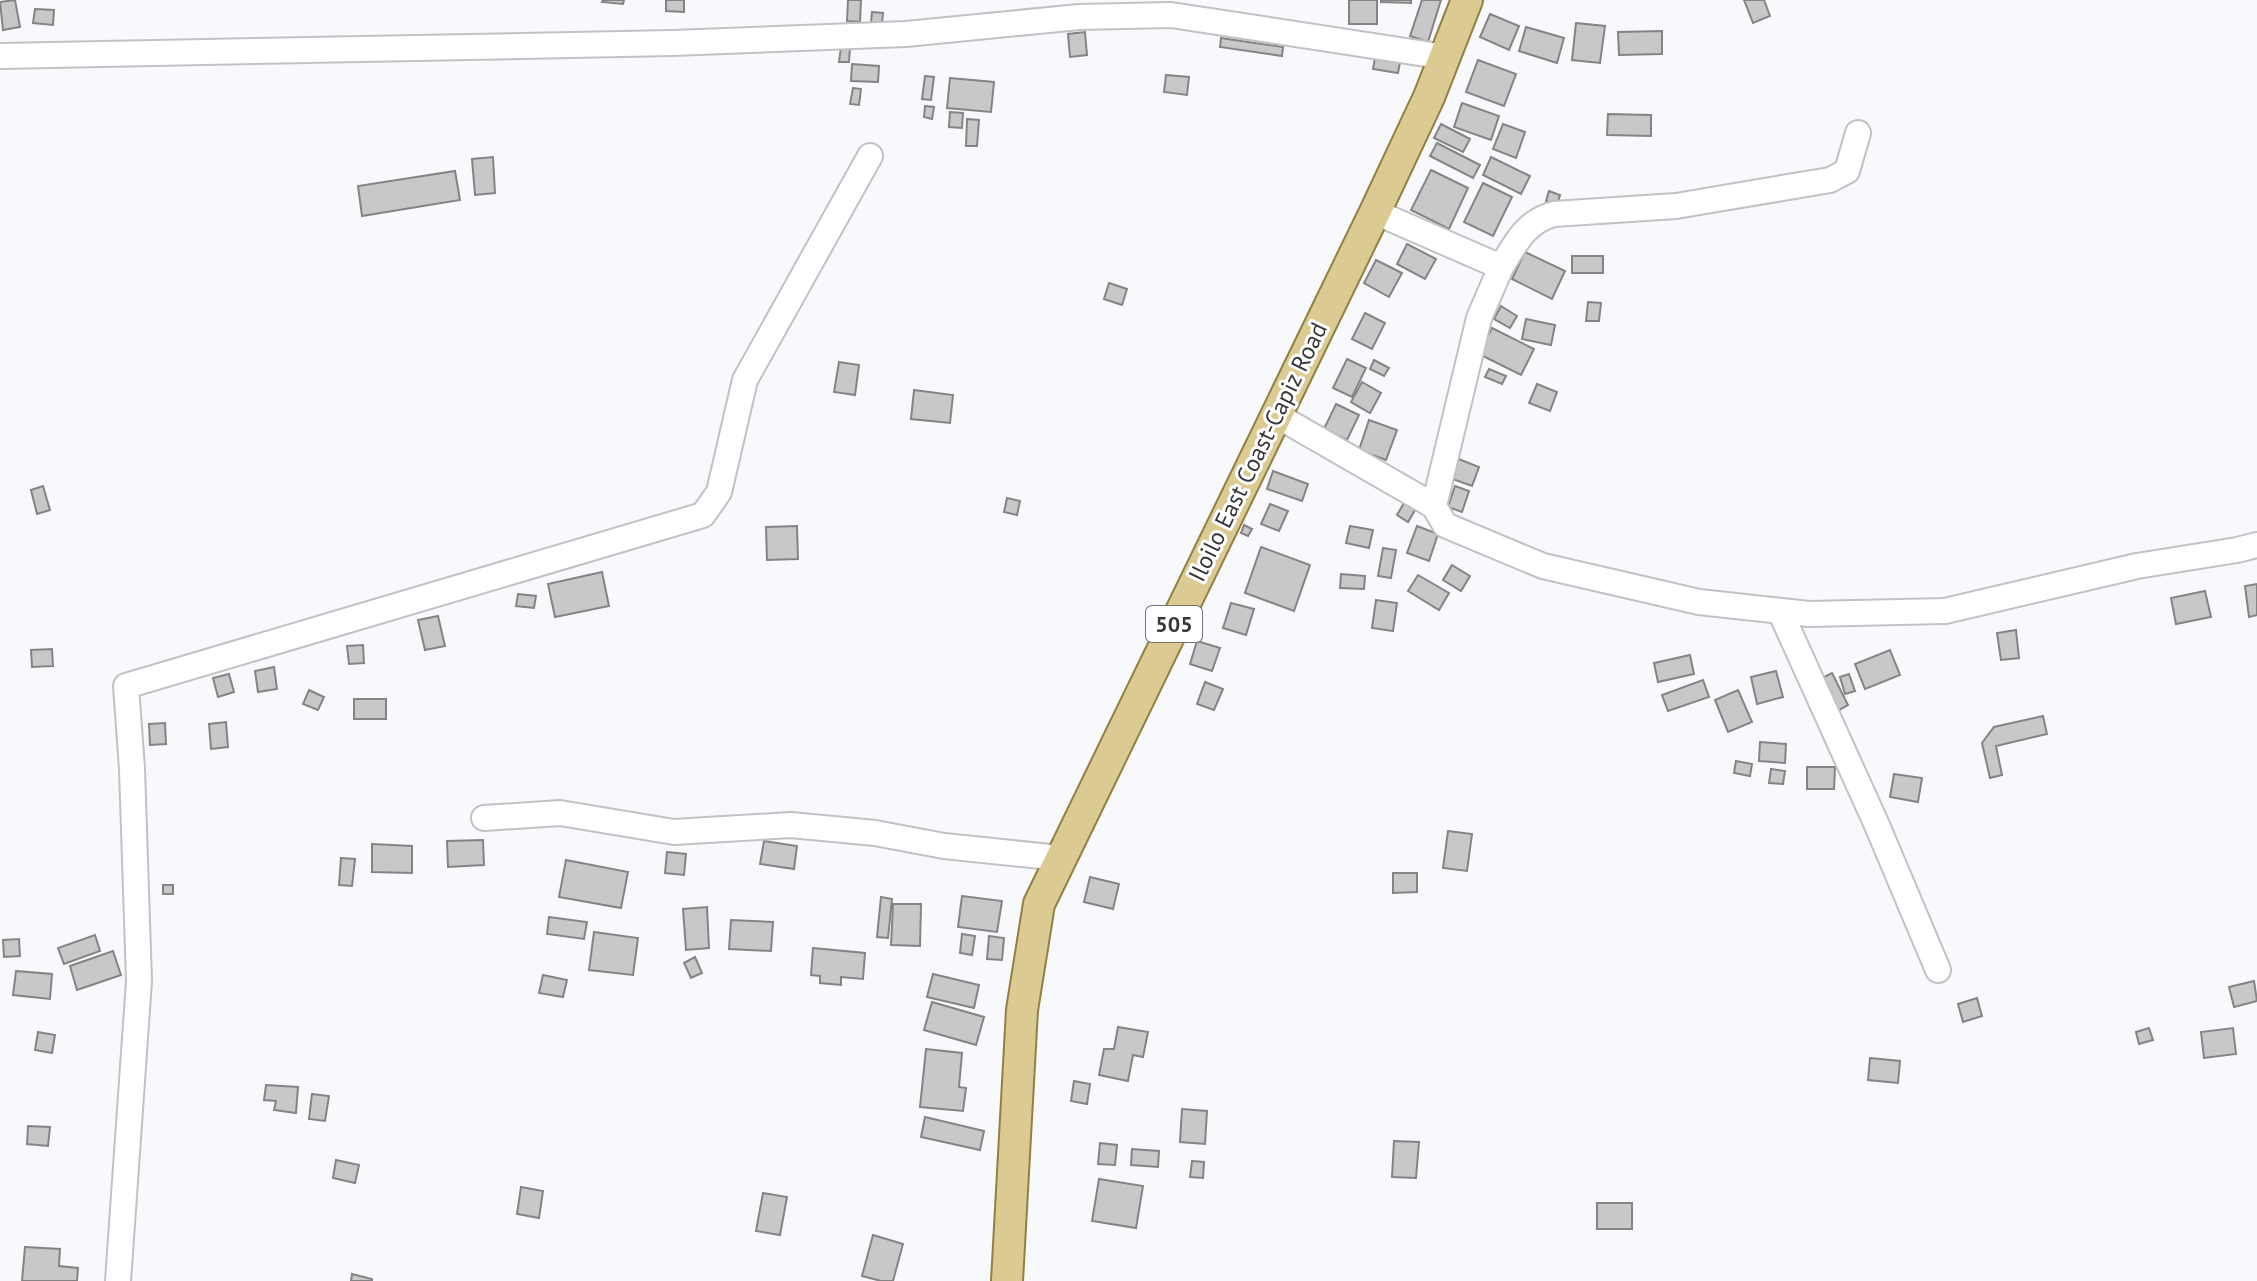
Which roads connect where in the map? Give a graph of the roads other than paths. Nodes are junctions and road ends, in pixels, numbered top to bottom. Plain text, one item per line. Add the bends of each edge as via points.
1 (1467, 0) edge
2 (0, 56) edge
3 (1445, 57) junction
4 (1858, 133) dead end
5 (870, 156) dead end
6 (1375, 212) junction
7 (1501, 267) junction
8 (1276, 415) junction
9 (1434, 506) junction
10 (2257, 545) edge
11 (1780, 611) junction
12 (484, 818) dead end
13 (1060, 858) junction
14 (1938, 970) dead end
15 (118, 1281) edge
16 (1007, 1281) edge

1 - 3 main road, Iloilo East Coast-Capiz Road / 505
2 - 3 street via 673,43 906,34 1079,17 1171,15
3 - 6 main road, Iloilo East Coast-Capiz Road / 505
4 - 7 street via 1847,171 1830,180 1676,206 1554,214 1526,228
5 - 15 street via 745,380 719,492 703,515 126,686 139,981
6 - 7 street
6 - 8 main road, Iloilo East Coast-Capiz Road / 505
7 - 9 street via 1479,318
8 - 9 street
8 - 13 main road, Iloilo East Coast-Capiz Road / 505
9 - 11 street via 1445,525 1543,566 1699,602
10 - 11 street via 2137,566 1945,611
11 - 14 street
12 - 13 street via 560,813 674,832 791,825
13 - 16 main road, Iloilo East Coast-Capiz Road / 505 via 1039,904 1022,1010

